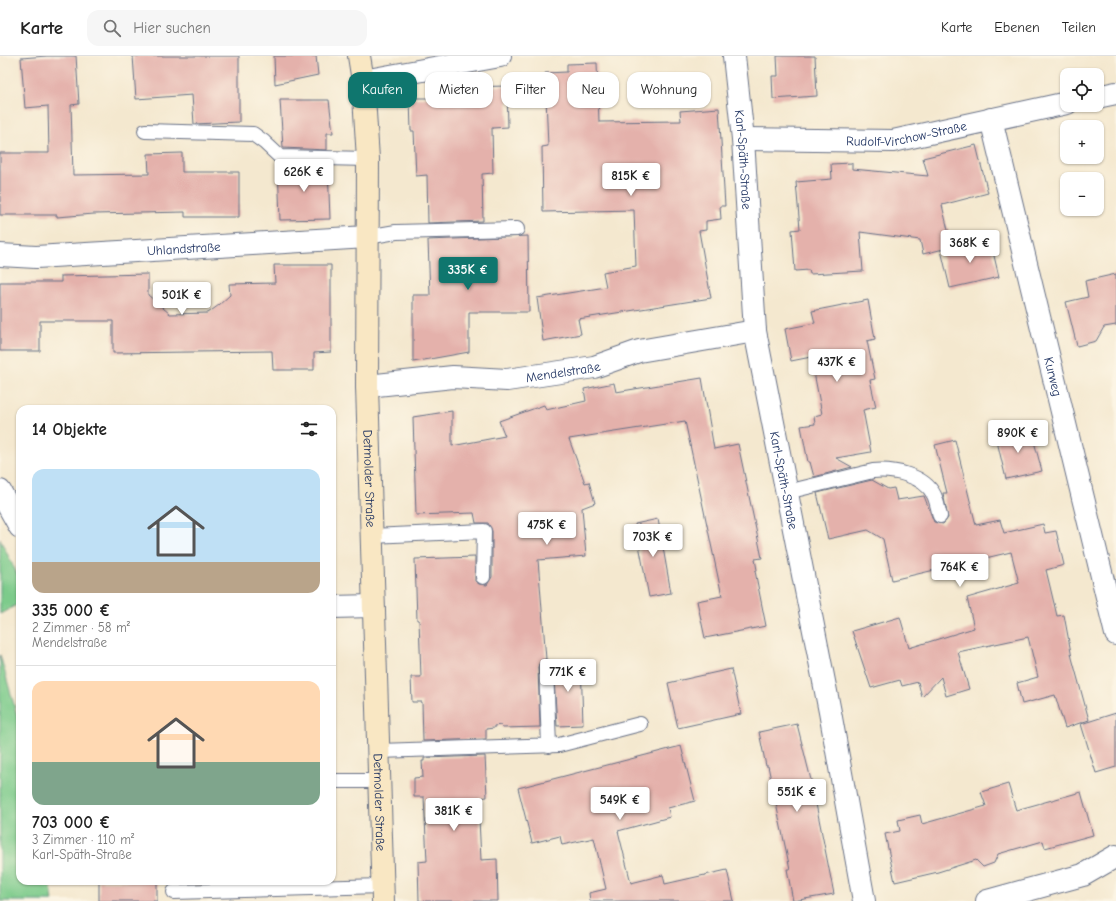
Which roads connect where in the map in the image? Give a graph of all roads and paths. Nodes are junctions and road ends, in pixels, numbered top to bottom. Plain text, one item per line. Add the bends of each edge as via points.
1 (359, 56) edge
2 (500, 56) edge
3 (734, 56) edge
4 (362, 72) edge
5 (412, 72) edge
6 (1116, 93) edge
7 (1104, 96) edge
8 (1060, 104) edge
9 (365, 108) edge
10 (991, 119) junction
11 (145, 131) dead end
12 (743, 139) junction
13 (368, 159) junction
14 (516, 229) dead end
15 (368, 237) junction
16 (0, 255) edge
17 (755, 331) junction
18 (367, 386) junction
19 (0, 491) edge
20 (787, 492) junction
21 (940, 516) dead end
22 (16, 520) edge
23 (371, 536) junction
24 (483, 576) dead end
25 (373, 606) junction
26 (336, 607) edge
27 (1116, 634) edge
28 (546, 667) dead end
29 (640, 724) dead end
30 (549, 746) junction
31 (379, 751) junction
32 (336, 781) edge
33 (380, 781) junction
34 (1116, 856) edge
35 (174, 892) dead end
36 (382, 894) edge
37 (864, 901) edge
38 (987, 901) edge

1 - 4 main road, Detmolder Straße
2 - 5 street
3 - 12 street, Karl-Späth-Straße
6 - 7 street
8 - 10 street, Rudolf-Virchow-Straße
9 - 13 main road, Detmolder Straße
10 - 12 street, Rudolf-Virchow-Straße via 893,141
10 - 27 street, Kurweg
11 - 13 lane via 253,134 280,157
12 - 17 street, Karl-Späth-Straße
13 - 15 main road, Detmolder Straße
14 - 15 lane via 396,232
15 - 16 street, Uhlandstraße via 36,257
15 - 18 main road, Detmolder Straße
17 - 18 street, Mendelstraße via 639,351 594,366 507,380 453,377
17 - 20 street, Karl-Späth-Straße
18 - 23 main road, Detmolder Straße
19 - 22 street
20 - 21 lane via 873,471 888,470 924,483 933,494
20 - 37 street, Karl-Späth-Straße
23 - 24 lane via 484,530
23 - 25 main road, Detmolder Straße
25 - 26 street
25 - 31 main road, Detmolder Straße
28 - 30 lane
29 - 30 lane
30 - 31 lane
31 - 33 main road, Detmolder Straße
32 - 33 lane
33 - 36 main road, Detmolder Straße
34 - 38 street via 1083,875
35 - 36 lane

